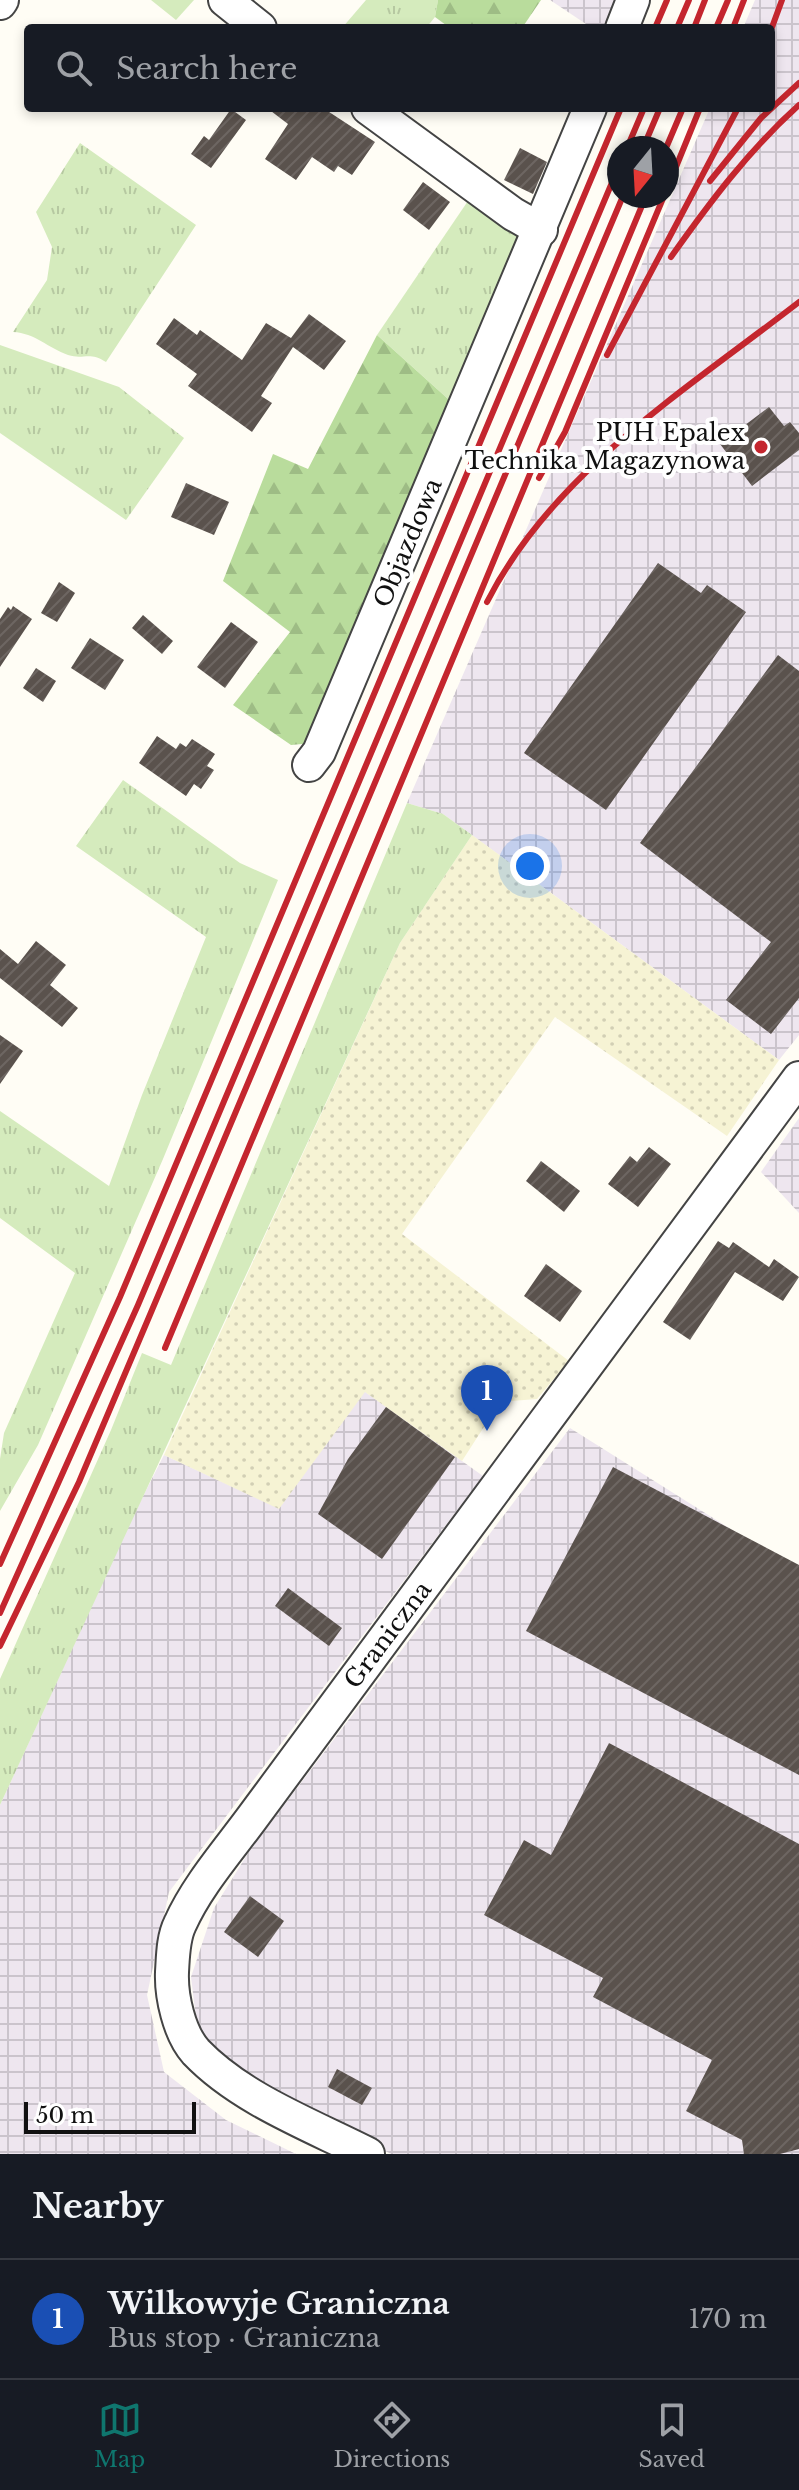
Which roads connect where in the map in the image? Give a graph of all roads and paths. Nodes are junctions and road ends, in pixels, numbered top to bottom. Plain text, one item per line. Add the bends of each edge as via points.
1 (225, 0) edge
2 (633, 0) edge
3 (255, 24) edge
4 (624, 24) edge
5 (373, 112) edge
6 (588, 112) edge
7 (541, 230) junction
8 (309, 765) dead end
9 (799, 1078) edge
10 (368, 2154) edge

1 - 3 street
2 - 4 street
5 - 7 street
6 - 7 street, Objazdowa
7 - 8 street, Objazdowa via 319,752
9 - 10 street, Graniczna via 243,1830 178,1927 172,1988 194,2050 265,2101

